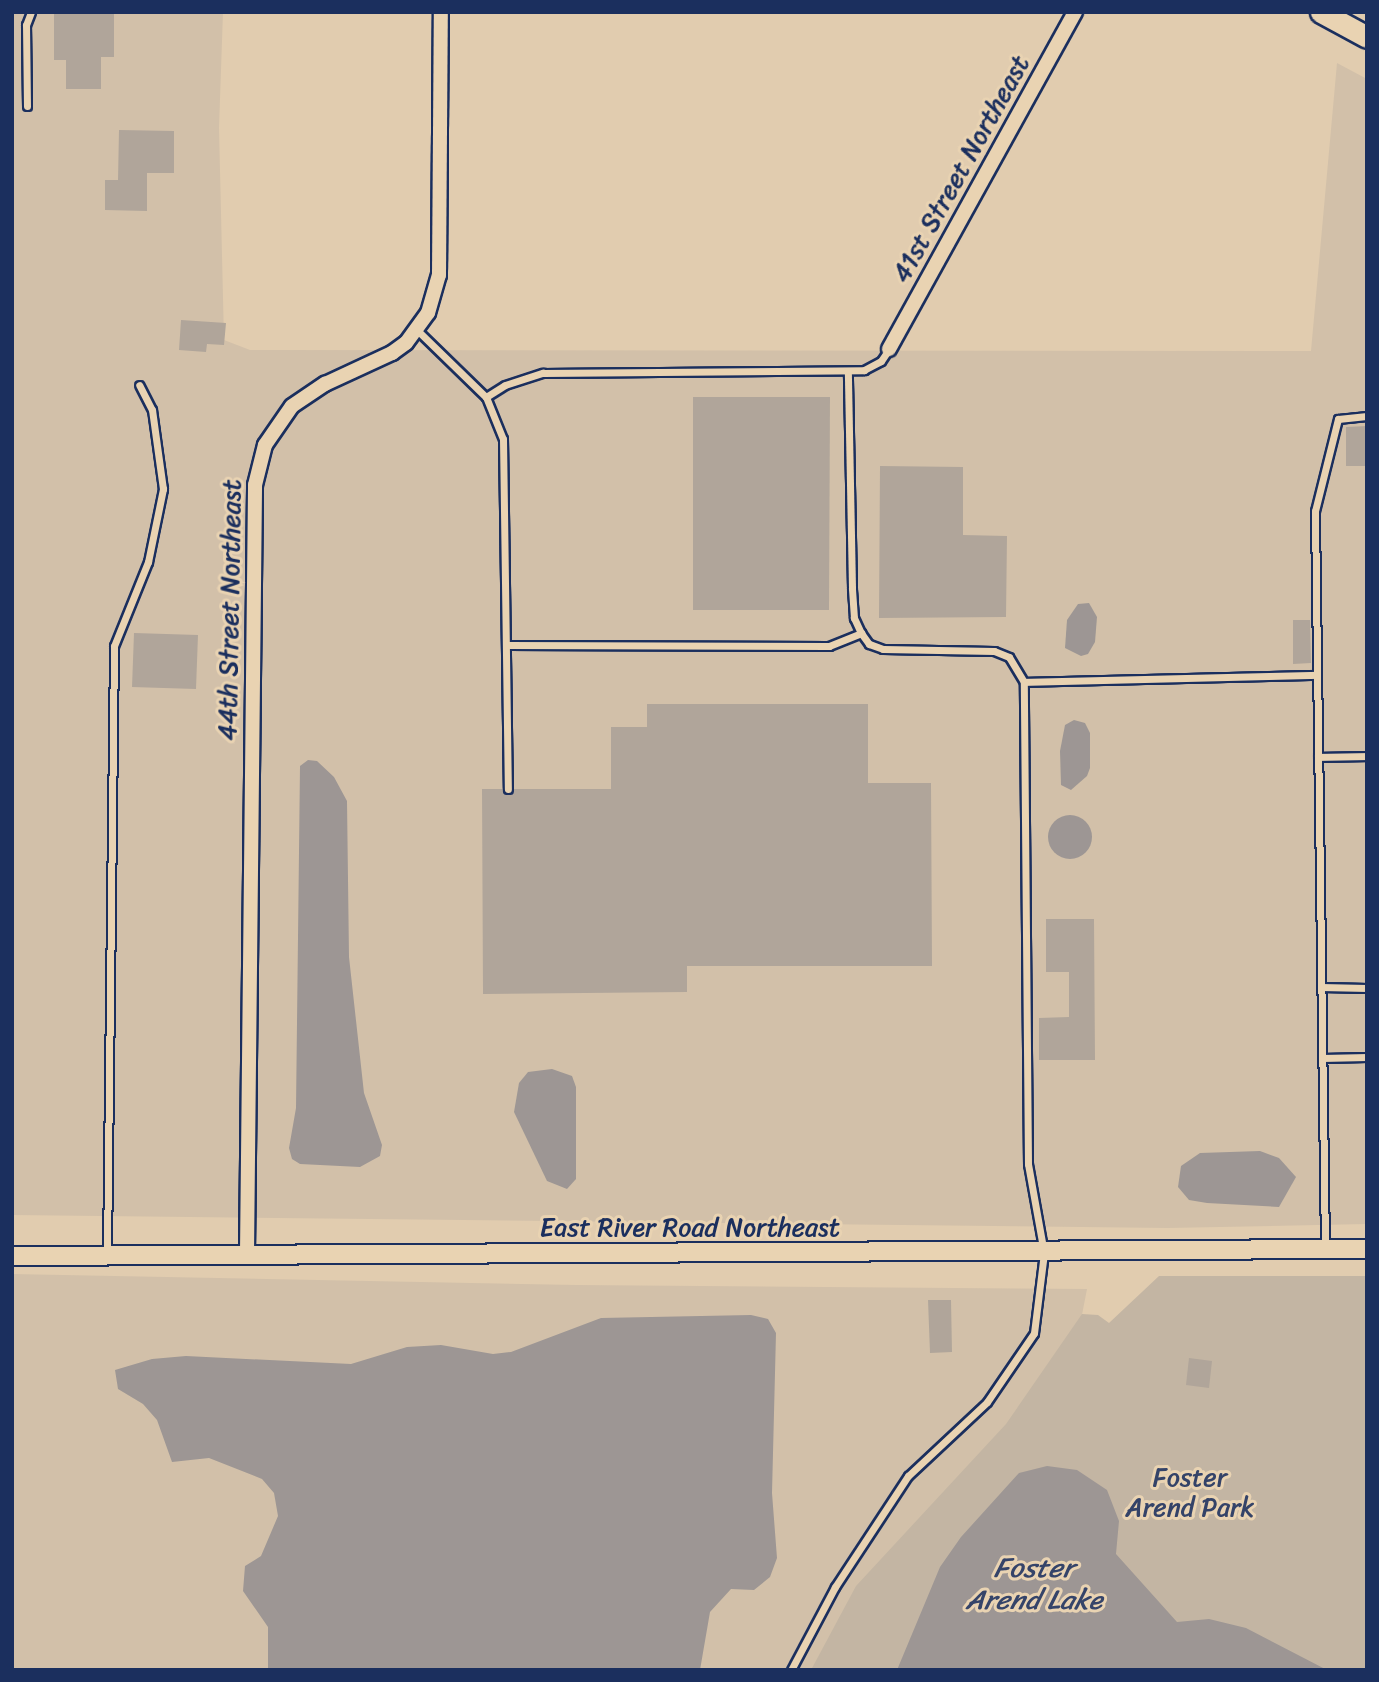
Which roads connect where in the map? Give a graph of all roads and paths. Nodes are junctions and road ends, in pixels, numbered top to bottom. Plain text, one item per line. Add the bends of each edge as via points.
1 (31, 12) edge
2 (441, 12) edge
3 (1075, 12) edge
4 (1321, 12) edge
5 (1367, 37) edge
6 (27, 106) dead end
7 (417, 330) junction
8 (889, 349) joint
9 (848, 372) junction
10 (139, 385) dead end
11 (486, 397) junction
12 (1367, 416) edge
13 (861, 633) junction
14 (507, 645) junction
15 (1317, 675) junction
16 (1024, 682) junction
17 (1367, 756) edge
18 (1318, 757) junction
19 (509, 789) dead end
20 (1321, 987) junction
21 (1367, 988) edge
22 (1367, 1057) edge
23 (1322, 1058) junction
24 (1325, 1249) junction
25 (1367, 1249) edge
26 (247, 1253) junction
27 (1044, 1253) junction
28 (12, 1256) edge
29 (107, 1256) junction
30 (790, 1670) edge

1 - 6 lane via 26,25
2 - 7 street, 44th Street Northeast via 439,275 428,313
3 - 8 street, 41st Street Northeast
4 - 5 main road
7 - 11 lane
7 - 26 street, 44th Street Northeast via 392,353 325,384 292,406 276,426 259,463 253,510
8 - 9 lane via 874,366
9 - 11 lane via 543,373 505,384
9 - 13 lane via 852,588 854,618
10 - 29 lane via 152,410 163,489 148,562 114,646
11 - 14 lane via 499,424 506,463
12 - 15 lane via 1338,419 1315,511
13 - 14 lane via 829,646
13 - 16 lane via 869,644 883,649 994,652 1009,657
14 - 19 lane
15 - 16 lane
15 - 18 lane
16 - 27 lane via 1028,1164
17 - 18 lane
18 - 20 lane
20 - 21 lane
20 - 23 lane
22 - 23 lane
23 - 24 lane
24 - 25 street, East River Road Northeast
24 - 27 street, East River Road Northeast
26 - 27 street, East River Road Northeast
26 - 29 street, East River Road Northeast
27 - 30 lane via 1034,1333 987,1402 908,1476 835,1587
28 - 29 street, East River Road Northeast

